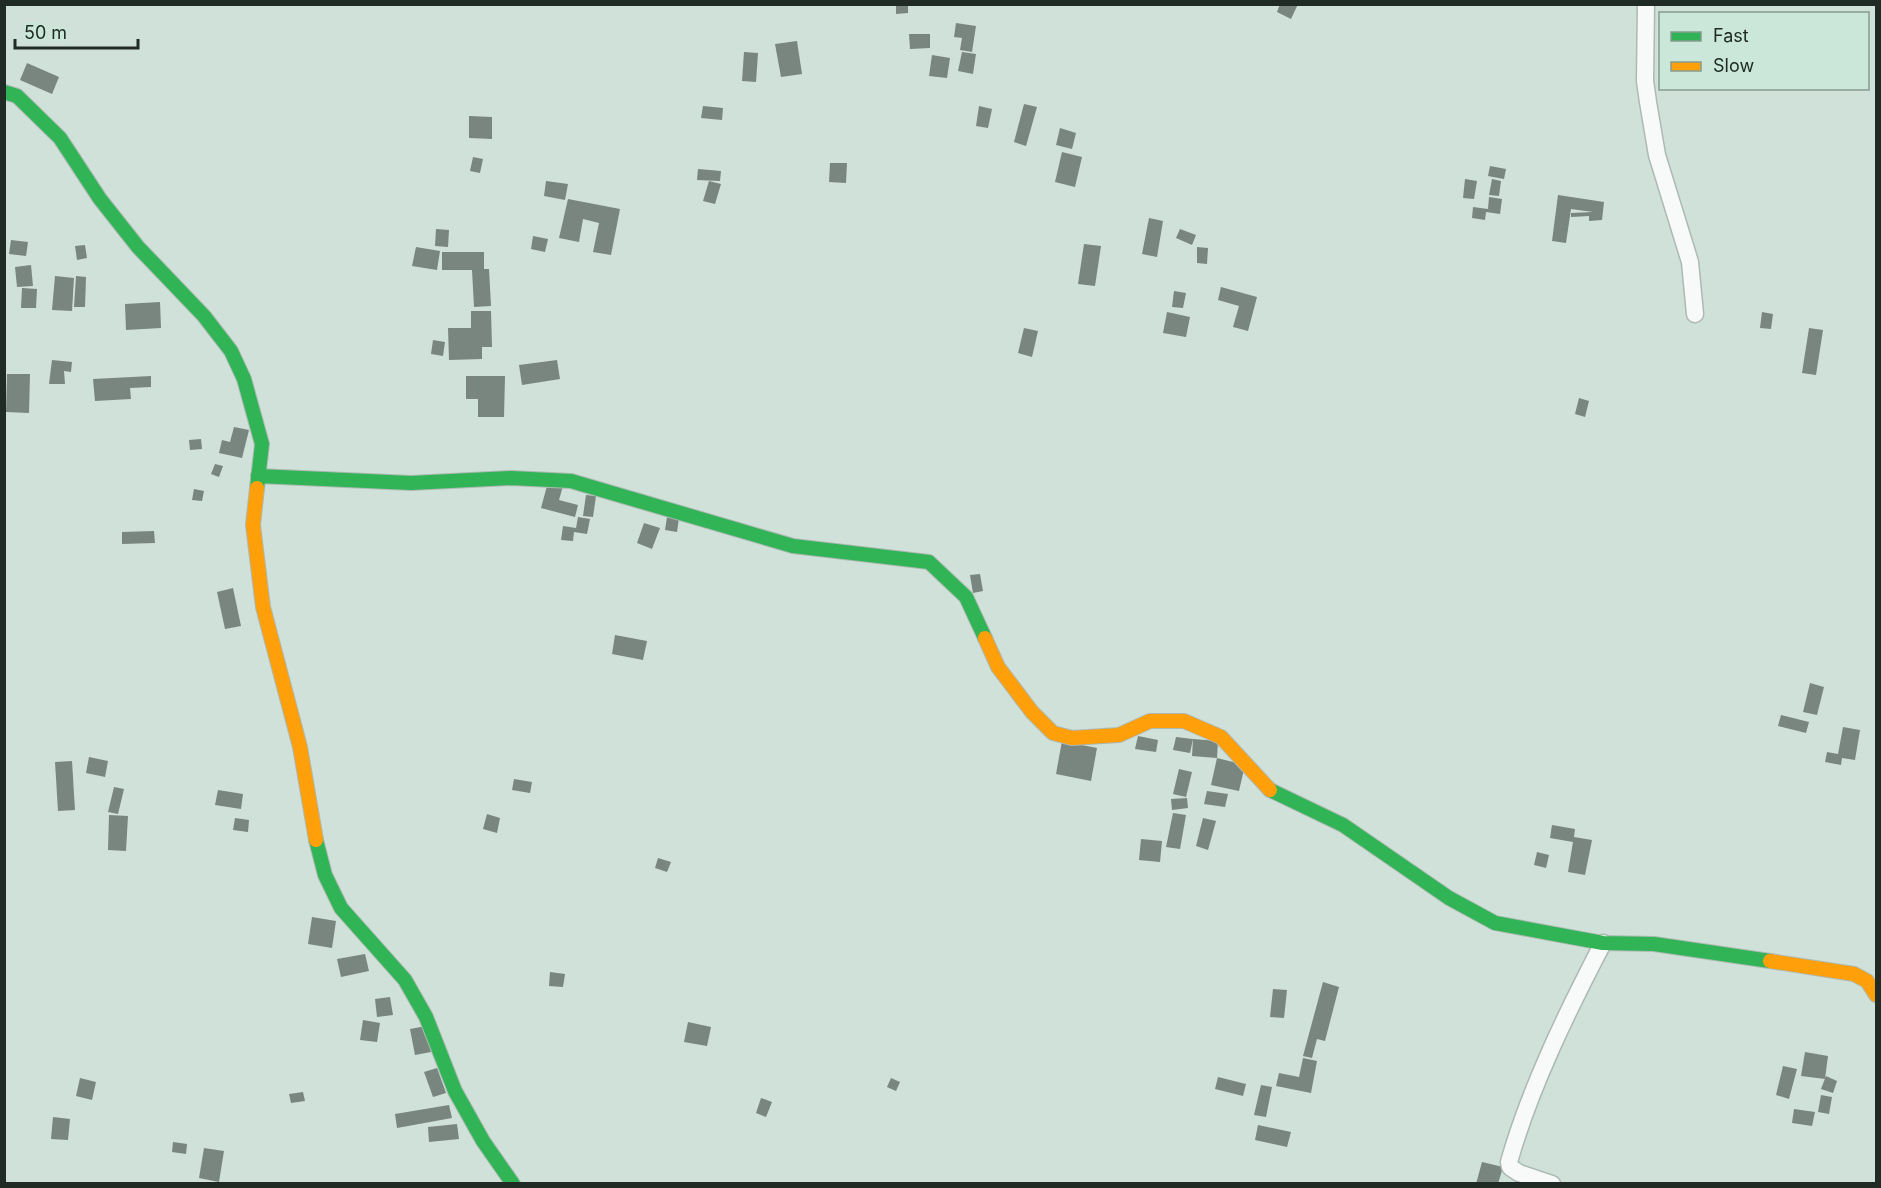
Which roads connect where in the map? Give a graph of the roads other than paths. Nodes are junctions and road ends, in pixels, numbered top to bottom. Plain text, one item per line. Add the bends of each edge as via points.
1 (1646, 4) edge
2 (4, 92) edge
3 (1695, 314) dead end
4 (258, 476) junction
5 (1603, 943) junction
6 (1876, 995) edge
7 (513, 1184) edge
8 (1552, 1184) edge

1 - 3 street via 1648,102 1657,155 1690,262
2 - 4 street via 17,96 60,138 138,248 204,316 231,351 244,379 262,444
4 - 5 street via 411,483 511,478 571,481 793,546 929,562 966,597 998,667 1053,733 1072,738 1119,735 1150,721 1184,721 1221,737 1269,789 1343,825 1449,898 1496,923
4 - 7 street via 253,525 263,607 300,747 325,875 341,908 405,980 426,1017 454,1091
5 - 6 street via 1654,944 1854,974 1867,981
5 - 8 street via 1566,1012 1522,1119 1509,1162 1519,1173

